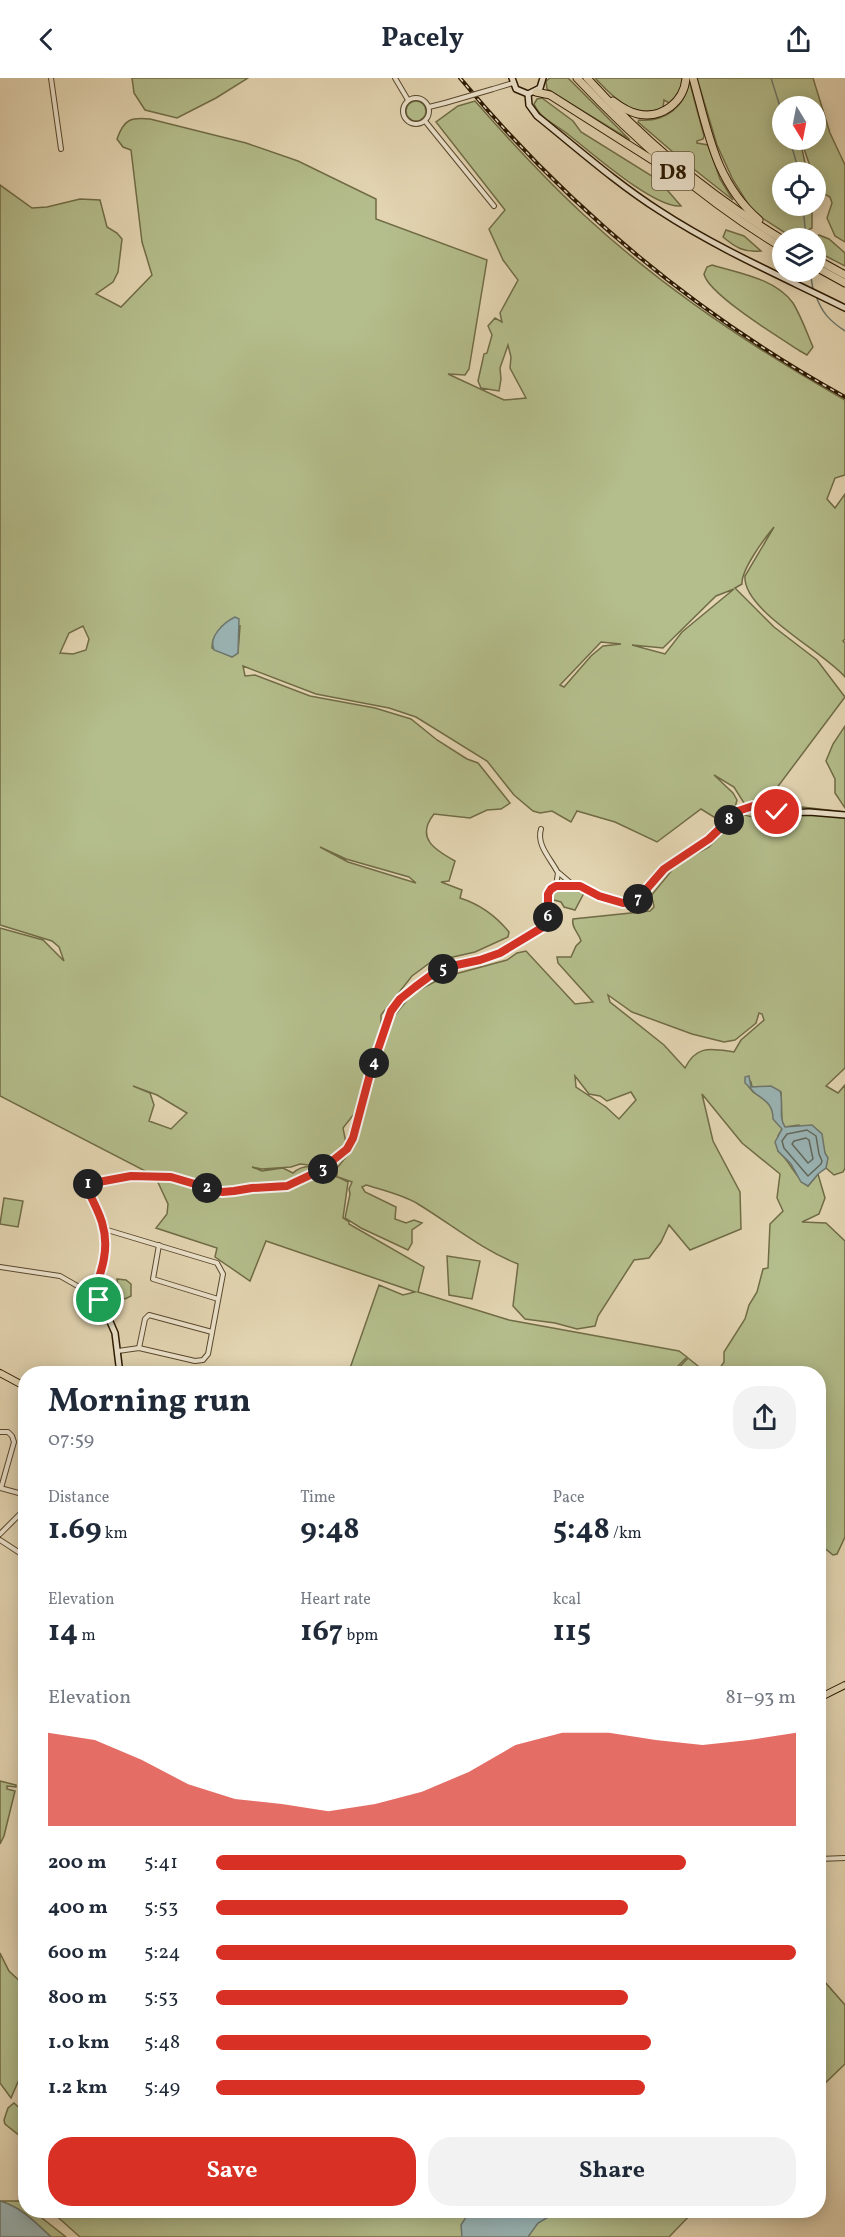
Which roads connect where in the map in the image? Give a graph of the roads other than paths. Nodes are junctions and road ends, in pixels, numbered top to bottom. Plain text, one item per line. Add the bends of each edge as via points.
1 (51, 78) edge
2 (395, 78) edge
3 (543, 78) edge
4 (577, 78) edge
5 (587, 78) edge
6 (686, 78) edge
7 (693, 78) edge
8 (513, 81) edge
9 (536, 92) junction
10 (600, 93) junction
11 (528, 94) junction
12 (408, 100) junction
13 (429, 107) junction
14 (425, 120) junction
15 (62, 149) dead end
16 (685, 180) junction
17 (494, 206) dead end
18 (772, 230) edge
19 (772, 232) edge
20 (772, 241) edge
21 (826, 265) edge
22 (826, 273) edge
23 (845, 275) edge
24 (845, 284) edge
25 (845, 308) edge
26 (845, 815) edge
27 (541, 829) dead end
28 (558, 873) junction
29 (573, 885) junction
30 (556, 886) junction
31 (105, 1229) junction
32 (159, 1245) junction
33 (0, 1267) edge
34 (98, 1281) junction
35 (81, 1288) junction
36 (218, 1299) junction
37 (99, 1300) junction
38 (212, 1332) junction
39 (139, 1348) junction
40 (118, 1351) junction
41 (119, 1366) edge
42 (0, 1373) edge
43 (18, 1383) edge
44 (0, 1432) edge
45 (1, 1488) edge
46 (18, 1493) edge
47 (18, 1516) edge
48 (0, 1534) edge
49 (0, 1540) edge
50 (18, 1552) edge
51 (845, 1685) edge
52 (826, 1694) edge
53 (845, 1858) edge
54 (826, 1859) edge

1 - 15 street
2 - 12 street
3 - 9 street
4 - 16 highway, D8 via 616,120
5 - 10 highway, D8
6 - 10 highway via 675,102 652,114 630,112
7 - 18 highway via 715,155 728,185 741,203
8 - 11 street via 519,92
8 - 13 street, bridge
9 - 11 street
9 - 16 highway via 550,95
10 - 19 highway, D8 via 678,165
11 - 25 street via 537,116 627,188 693,231
12 - 13 street via 419,98
12 - 14 street via 402,109 406,120 417,124
13 - 14 street
14 - 17 street
16 - 20 highway, D8
21 - 23 highway
22 - 24 highway
26 - 29 street via 777,812 749,806 664,869 637,900 610,900
27 - 28 street via 538,837
28 - 29 street
28 - 30 street
29 - 30 street
30 - 31 street via 548,894 548,918 543,927 500,953 434,973 400,999 391,1011 371,1070 353,1138 342,1154 321,1170 287,1186 222,1192 160,1176 90,1183 87,1189
31 - 32 street
31 - 34 street
32 - 36 street via 217,1263 223,1274
32 - 36 street via 153,1279
33 - 35 street via 60,1276
34 - 35 street
34 - 37 street
35 - 37 street
36 - 38 street
37 - 40 street
38 - 39 street via 208,1354 199,1362
38 - 39 street via 149,1315
39 - 40 street
40 - 41 street
42 - 43 main road
44 - 45 street via 8,1432 14,1442
45 - 46 street
47 - 48 street
49 - 50 street
51 - 52 main road
53 - 54 street

